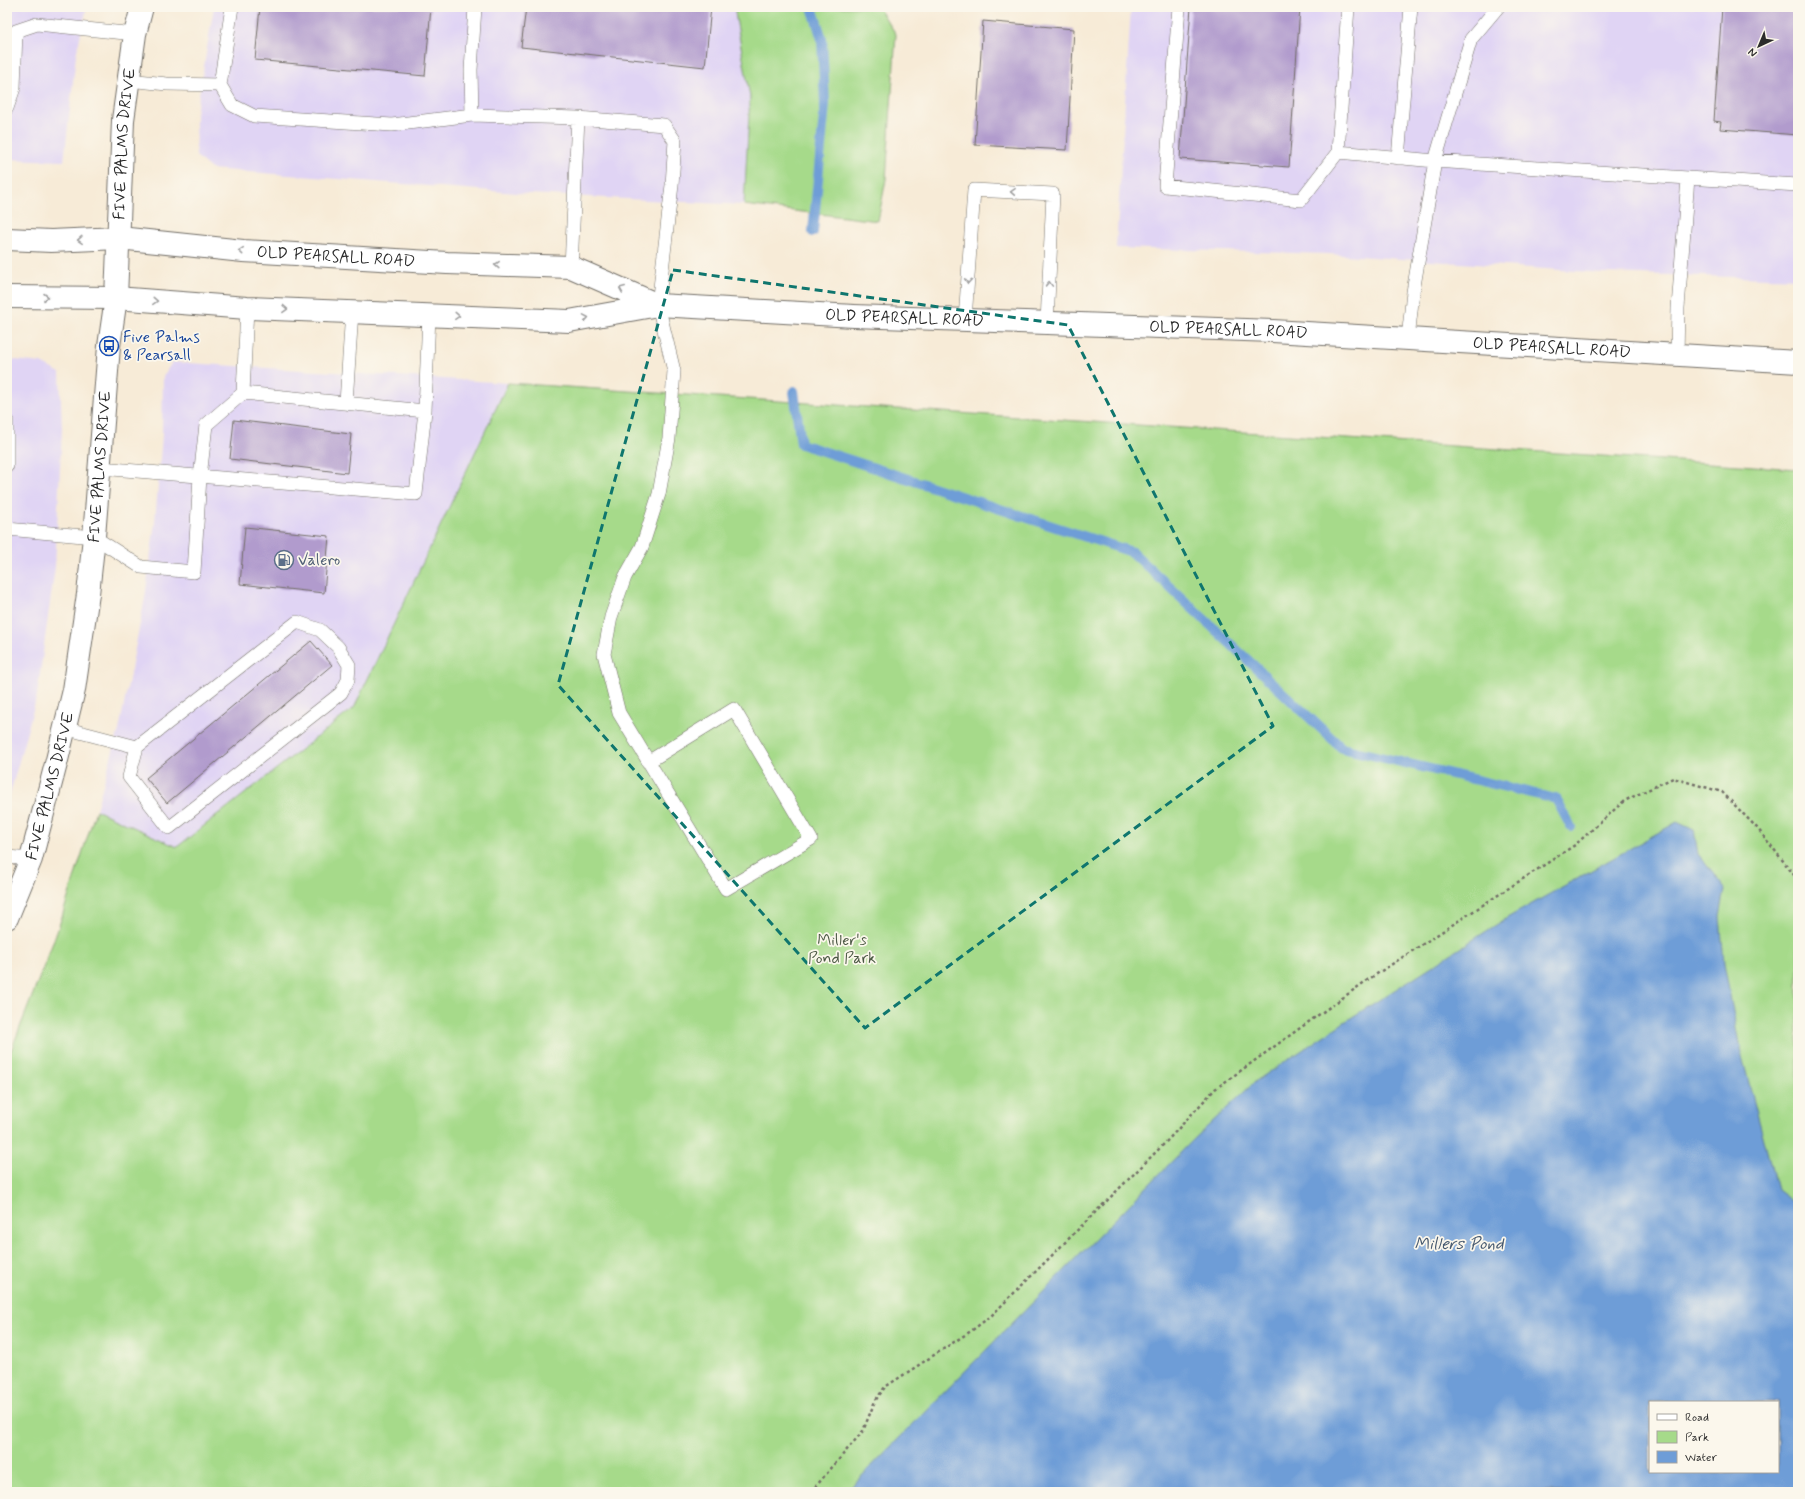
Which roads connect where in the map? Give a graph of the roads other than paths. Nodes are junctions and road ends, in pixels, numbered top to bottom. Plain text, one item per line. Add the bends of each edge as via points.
1 (142, 7) edge
2 (232, 7) edge
3 (476, 7) edge
4 (1179, 7) edge
5 (1348, 7) edge
6 (1411, 7) edge
7 (1498, 7) edge
8 (11, 30) edge
9 (135, 34) junction
10 (128, 80) junction
11 (220, 85) junction
12 (7, 108) edge
13 (472, 115) junction
14 (578, 118) junction
15 (1338, 152) junction
16 (1398, 158) junction
17 (1435, 161) junction
18 (1688, 178) junction
19 (1798, 185) edge
20 (119, 238) junction
21 (7, 239) edge
22 (572, 267) junction
23 (7, 297) edge
24 (116, 298) junction
25 (658, 305) junction
26 (247, 308) junction
27 (352, 311) junction
28 (429, 315) junction
29 (965, 320) junction
30 (1047, 323) junction
31 (1408, 339) junction
32 (1677, 355) junction
33 (1798, 362) edge
34 (243, 393) junction
35 (346, 403) junction
36 (425, 411) junction
37 (7, 421) edge
38 (7, 466) edge
39 (100, 468) junction
40 (200, 477) junction
41 (7, 529) edge
42 (94, 537) junction
43 (64, 728) junction
44 (137, 747) junction
45 (648, 762) junction
46 (7, 857) edge
47 (30, 859) junction
48 (7, 918) edge

1 - 9 main road, FIVE PALMS DRIVE
2 - 11 lane
3 - 13 lane via 471,70
4 - 15 lane via 1166,186 1301,200
5 - 15 lane
6 - 16 lane
7 - 17 lane via 1471,39
8 - 9 lane via 37,24
8 - 12 lane via 14,88
9 - 10 main road, FIVE PALMS DRIVE
10 - 11 lane
10 - 20 main road, FIVE PALMS DRIVE via 123,120
11 - 13 lane via 232,105 254,116 392,125
13 - 14 lane
14 - 22 lane
14 - 25 lane via 664,125 675,141
15 - 16 lane
16 - 17 lane
17 - 18 lane
17 - 31 lane via 1413,292
18 - 19 lane
18 - 32 lane
20 -> 21 main road, OLD PEARSALL ROAD via 51,241
22 -> 20 main road, OLD PEARSALL ROAD via 447,263 243,251
20 - 24 main road, FIVE PALMS DRIVE
25 -> 22 main road, OLD PEARSALL ROAD
23 -> 24 main road, OLD PEARSALL ROAD
24 -> 26 main road, OLD PEARSALL ROAD
24 - 39 main road, FIVE PALMS DRIVE
28 -> 25 main road, OLD PEARSALL ROAD via 568,321
25 - 29 main road, OLD PEARSALL ROAD
25 - 45 lane via 674,371 669,438 659,494 642,547 626,577 611,617 604,654 618,713
26 -> 27 main road, OLD PEARSALL ROAD
26 - 34 lane
27 - 28 main road, OLD PEARSALL ROAD
27 - 35 lane
28 - 36 lane
29 - 30 main road, OLD PEARSALL ROAD
30 -> 29 lane via 1053,194 974,190
30 - 31 main road, OLD PEARSALL ROAD via 1273,331
31 - 32 main road, OLD PEARSALL ROAD
32 - 33 main road, OLD PEARSALL ROAD
34 - 35 lane
34 - 40 lane via 206,425
35 - 36 lane
36 - 40 lane via 416,494
37 - 38 lane
39 - 40 lane
39 - 42 main road, FIVE PALMS DRIVE
40 - 42 lane via 194,572 141,567
41 - 42 lane
42 - 43 main road, FIVE PALMS DRIVE via 74,690
43 - 44 lane
43 - 47 main road, FIVE PALMS DRIVE
44 - 44 lane via 129,777 169,828 341,693 348,680 349,665 338,647 320,630 297,622
45 - 45 lane via 726,889 811,839 734,709
46 - 47 lane
47 - 48 main road, FIVE PALMS DRIVE

